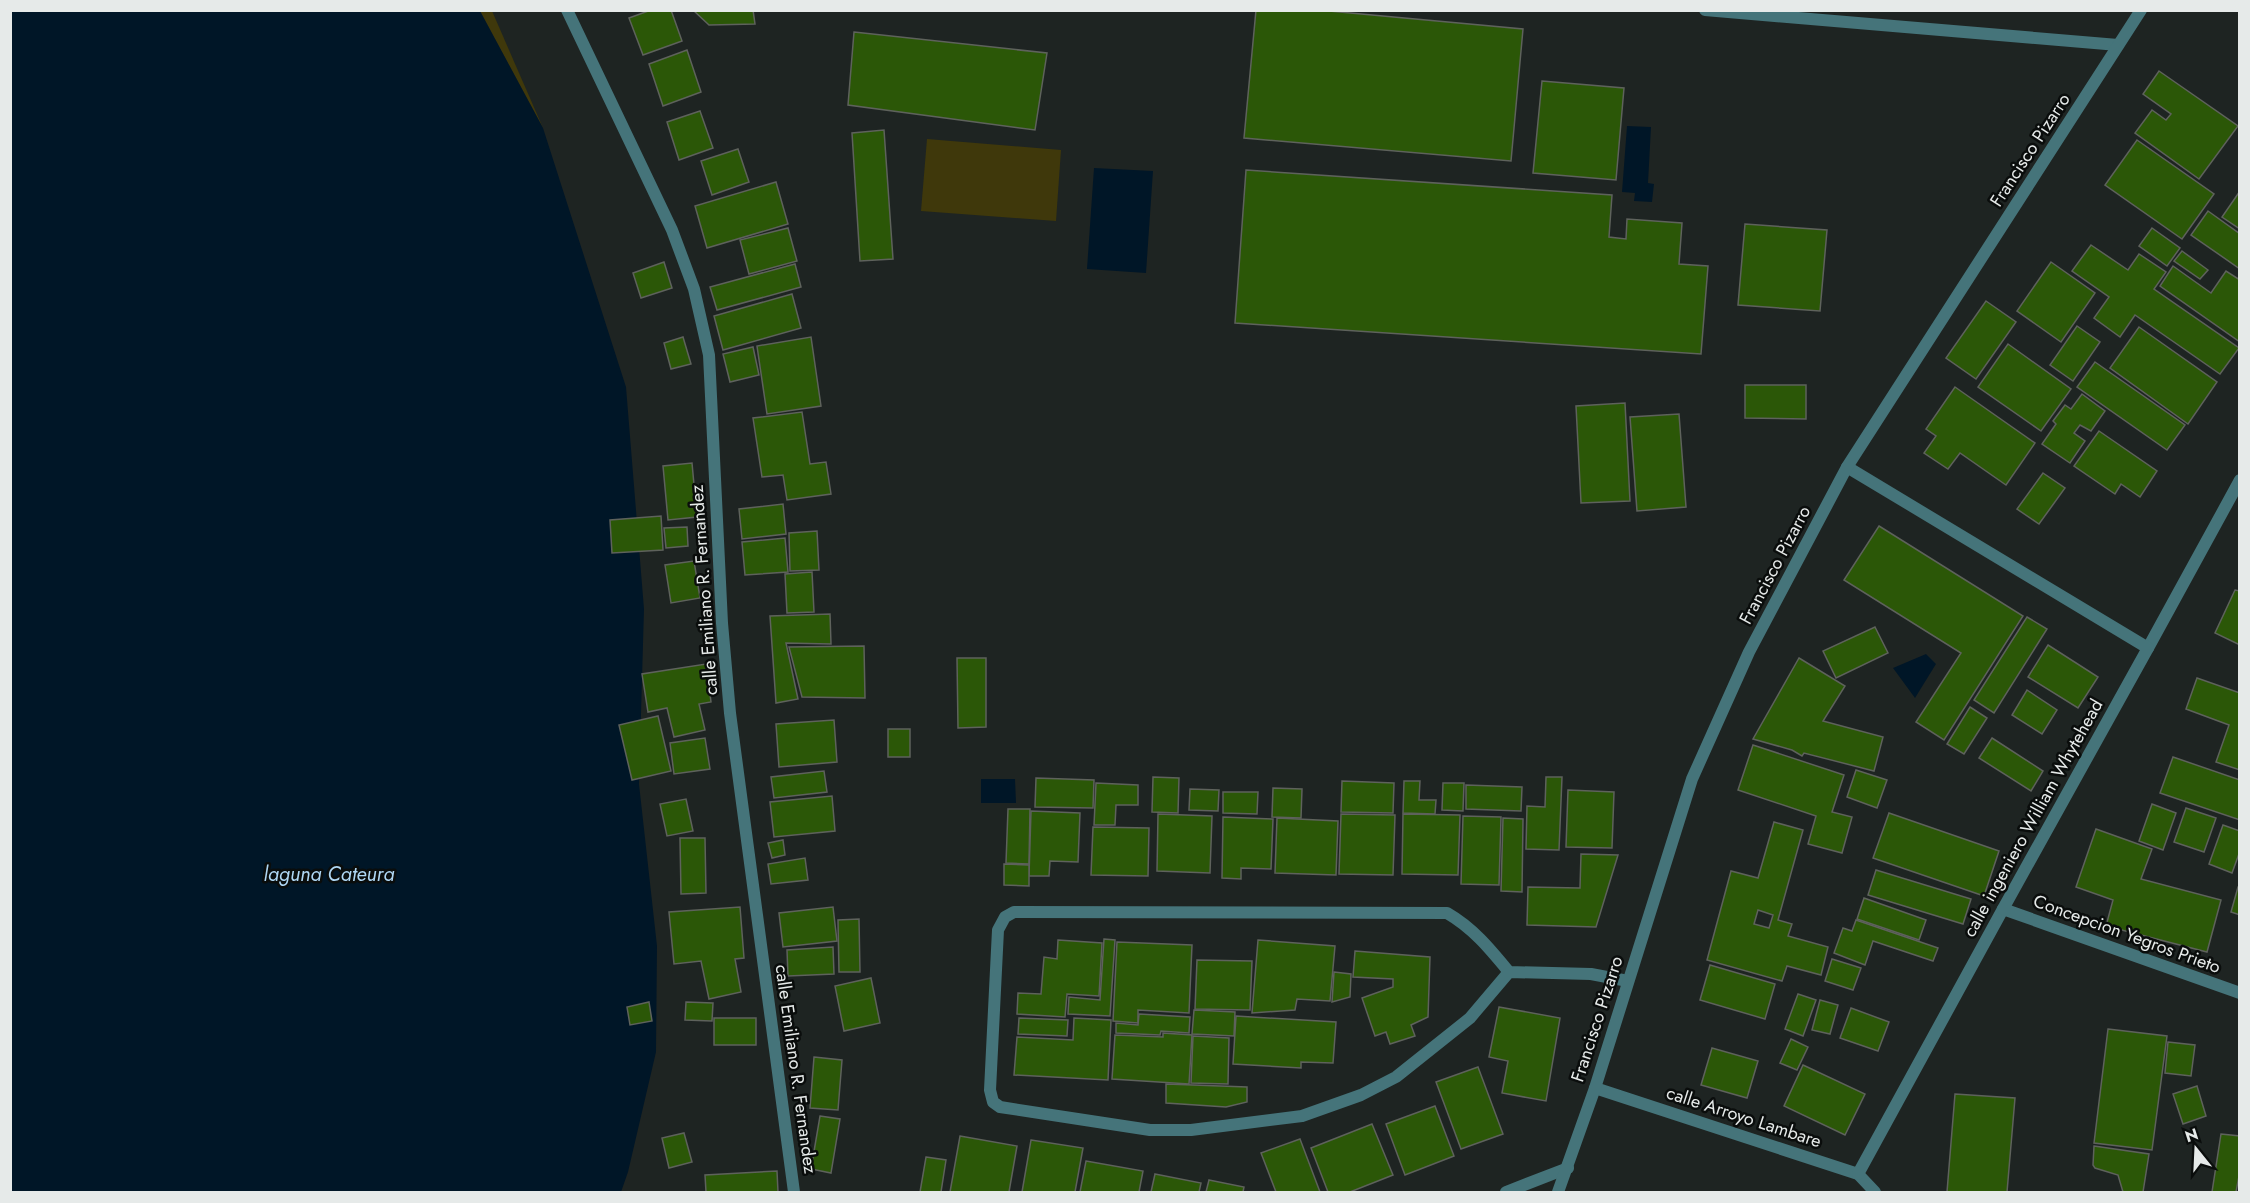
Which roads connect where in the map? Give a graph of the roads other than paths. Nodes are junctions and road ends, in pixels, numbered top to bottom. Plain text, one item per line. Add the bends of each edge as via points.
1 (567, 10) edge
2 (1705, 10) edge
3 (2141, 10) edge
4 (2118, 45) junction
5 (1847, 467) junction
6 (2240, 480) edge
7 (2148, 648) junction
8 (2003, 909) junction
9 (1509, 972) junction
10 (1628, 981) junction
11 (2240, 993) edge
12 (1595, 1088) junction
13 (1568, 1168) junction
14 (1858, 1174) junction
15 (794, 1192) edge
16 (1506, 1192) edge
17 (1558, 1192) edge
18 (1875, 1192) edge

1 - 15 street, calle Emiliano R. Fernandez via 672,230 693,289 709,355 730,714
2 - 4 street
3 - 4 street, Francisco Pizarro
4 - 5 street, Francisco Pizarro
5 - 7 street
5 - 10 street, Francisco Pizarro via 1749,652 1692,779
6 - 7 street, calle ingeniero William Whytehead
7 - 8 street, calle ingeniero William Whytehead
8 - 11 street, Concepcion Yegros Prieto
8 - 14 street, calle ingeniero William Whytehead
9 - 9 street via 1470,1018 1396,1077 1361,1095 1302,1116 1191,1130 1150,1130 1000,1107 993,1102 990,1090 998,930 1005,916 1014,912 1448,913 1476,934
9 - 10 street via 1591,974
10 - 12 street, Francisco Pizarro
12 - 13 street, Francisco Pizarro
12 - 14 street, calle Arroyo Lambare
13 - 16 street
13 - 17 street, Francisco Pizarro
14 - 18 street, calle Arroyo Lambare

